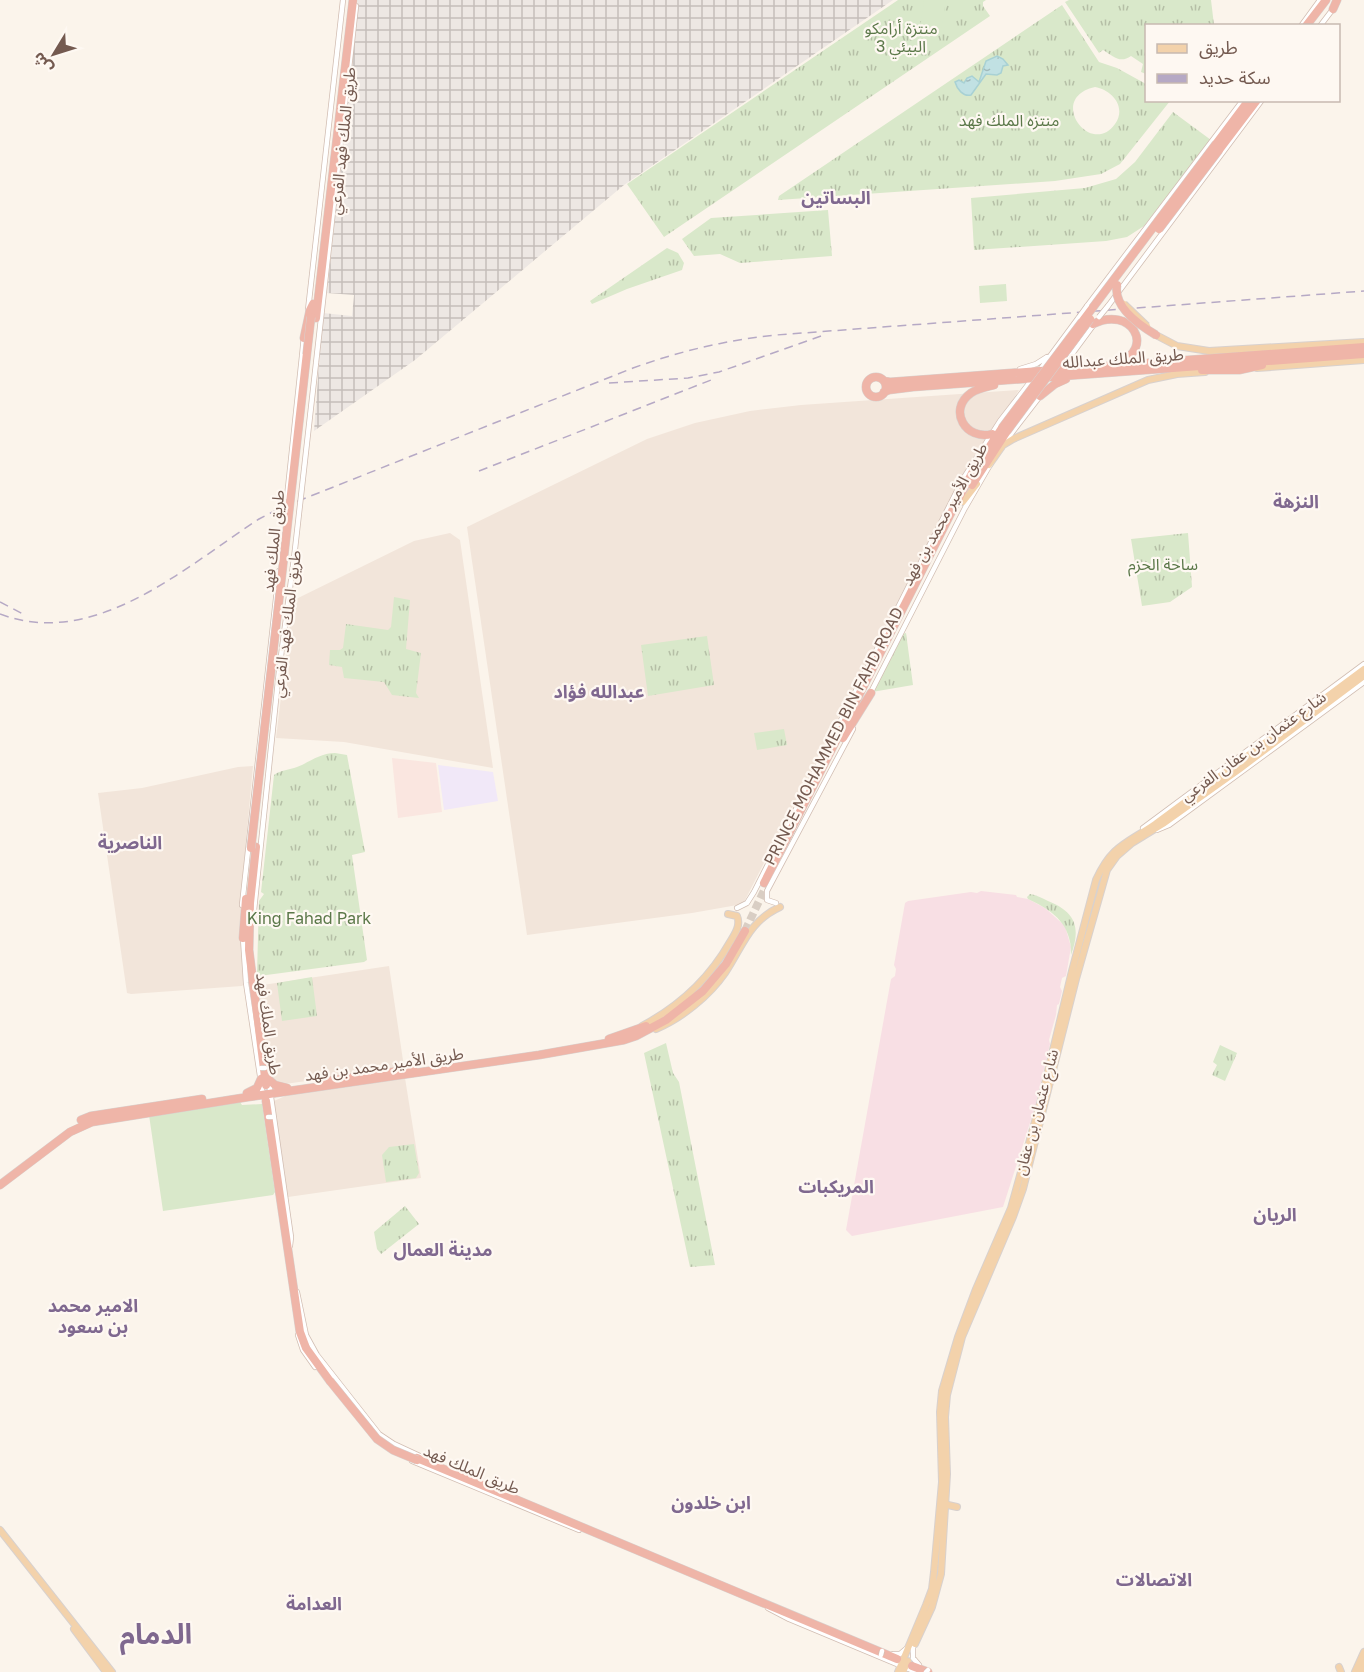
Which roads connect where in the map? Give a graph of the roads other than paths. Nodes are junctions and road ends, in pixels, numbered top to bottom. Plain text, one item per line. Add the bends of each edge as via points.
1 (343, 0) edge
2 (348, 0) edge
3 (355, 0) edge
4 (1320, 0) edge
5 (1326, 0) edge
6 (1338, 0) edge
7 (1332, 4) edge
8 (1302, 24) edge
9 (1308, 24) edge
10 (1315, 24) edge
11 (1321, 24) edge
12 (1241, 102) edge
13 (1248, 102) edge
14 (1255, 102) edge
15 (1260, 102) edge
16 (344, 121) junction
17 (1218, 147) junction
18 (333, 178) junction
19 (1118, 287) junction
20 (316, 302) junction
21 (1093, 324) junction
22 (320, 328) junction
23 (1156, 335) joint
24 (304, 338) junction
25 (1364, 342) edge
26 (1312, 346) junction
27 (1364, 347) edge
28 (1056, 349) junction
29 (1364, 354) edge
30 (1262, 355) junction
31 (1291, 359) junction
32 (1364, 360) edge
33 (1106, 366) junction
34 (1153, 369) junction
35 (1061, 370) junction
36 (1239, 370) junction
37 (1039, 371) junction
38 (1000, 374) junction
39 (1077, 376) junction
40 (1055, 377) junction
41 (1034, 378) junction
42 (884, 381) junction
43 (1007, 381) junction
44 (884, 392) junction
45 (1040, 396) junction
46 (1005, 430) junction
47 (992, 434) junction
48 (1003, 445) junction
49 (996, 456) junction
50 (963, 502) junction
51 (954, 507) junction
52 (941, 523) junction
53 (1364, 666) edge
54 (1353, 672) joint
55 (1364, 679) edge
56 (871, 693) junction
57 (849, 705) junction
58 (1297, 713) junction
59 (838, 742) junction
60 (1264, 750) junction
61 (257, 762) junction
62 (270, 764) junction
63 (1211, 786) junction
64 (1171, 812) junction
65 (1143, 828) junction
66 (1149, 834) junction
67 (254, 847) junction
68 (1108, 857) junction
69 (766, 881) junction
70 (247, 892) junction
71 (250, 903) junction
72 (778, 905) joint
73 (737, 908) dead end
74 (728, 914) dead end
75 (742, 932) junction
76 (243, 938) junction
77 (252, 949) junction
78 (247, 962) junction
79 (262, 1066) junction
80 (287, 1090) junction
81 (247, 1095) junction
82 (267, 1099) junction
83 (0, 1179) edge
84 (0, 1185) edge
85 (289, 1244) junction
86 (295, 1289) junction
87 (944, 1387) junction
88 (945, 1413) junction
89 (379, 1434) junction
90 (374, 1439) junction
91 (417, 1459) junction
92 (941, 1494) junction
93 (945, 1503) junction
94 (957, 1507) dead end
95 (0, 1530) edge
96 (582, 1530) junction
97 (602, 1534) junction
98 (0, 1536) edge
99 (766, 1605) junction
100 (912, 1646) junction
101 (1364, 1652) edge
102 (881, 1654) junction
103 (98, 1657) junction
104 (1364, 1663) edge
105 (913, 1667) edge
106 (106, 1672) edge
107 (112, 1672) edge
108 (897, 1672) edge
109 (1355, 1672) edge
110 (1361, 1672) edge

1 - 24 main road, طريق الملك فهد الفرعي
2 - 20 highway, طريق الملك فهد
3 - 16 main road, طريق الملك فهد الفرعي
3 - 18 highway, طريق الملك فهد
4 - 8 main road
5 - 9 highway
6 - 7 highway
7 - 10 highway
7 - 11 main road
12 - 28 main road, PRINCE MOHAMMED BIN FAHD ROAD, bridge
13 - 17 highway, طريق الأمير محمد بن فهد
14 - 17 highway, طريق الأمير محمد بن فهد
15 - 19 main road
16 - 18 highway
16 - 22 main road, طريق الملك فهد الفرعي
17 - 19 highway, طريق الأمير محمد بن فهد, bridge
17 - 46 highway, طريق الأمير محمد بن فهد, bridge
18 - 20 highway, طريق الملك فهد
19 - 21 main road, bridge
19 - 23 highway, bridge via 1116,296 1120,304
19 - 46 highway, طريق الأمير محمد بن فهد, bridge
20 - 22 highway
20 - 24 highway via 310,310
20 - 67 highway, طريق الملك فهد, bridge
21 - 33 highway via 1109,318 1123,320 1136,337 1132,355
21 - 35 main road
22 - 62 main road, طريق الملك فهد الفرعي, bridge
23 - 26 main road via 1184,348
24 - 61 main road, طريق الملك فهد الفرعي, bridge
25 - 26 main road
26 - 30 highway
27 - 30 highway, طريق الملك عبدالله
28 - 37 main road, PRINCE MOHAMMED BIN FAHD ROAD
28 - 38 main road via 1036,364
29 - 31 highway, طريق الملك عبدالله
30 - 33 highway, طريق الملك عبدالله
31 - 34 highway, طريق الملك عبدالله
31 - 36 highway
32 - 36 main road
33 - 35 highway, طريق الملك عبدالله
34 - 36 highway
34 - 39 highway, طريق الملك عبدالله
35 - 37 highway, طريق الملك عبدالله
35 - 40 main road
36 - 48 main road via 1148,380
37 - 38 highway, طريق الملك عبدالله
37 - 41 main road, PRINCE MOHAMMED BIN FAHD ROAD
38 - 42 highway, طريق الملك عبدالله
39 - 40 highway, طريق الملك عبدالله
39 - 45 highway via 1055,384
40 - 41 highway, طريق الملك عبدالله
40 - 45 main road
41 - 43 highway, طريق الملك عبدالله
41 - 47 main road, PRINCE MOHAMMED BIN FAHD ROAD
42 - 44 highway
42 - 44 highway via 874,377 866,387 872,396
43 - 44 highway, طريق الملك عبدالله
43 - 47 highway via 971,392 960,409 962,423 970,432
45 - 48 main road
46 - 50 highway, طريق الأمير محمد بن فهد
46 - 51 highway, طريق الأمير محمد بن فهد via 972,473
47 - 52 main road, PRINCE MOHAMMED BIN FAHD ROAD
48 - 49 main road
49 - 50 main road
49 - 56 main road, PRINCE MOHAMMED BIN FAHD ROAD via 965,508
50 - 59 highway, طريق الأمير محمد بن فهد
51 - 52 highway
51 - 59 highway, طريق الأمير محمد بن فهد
52 - 57 main road, PRINCE MOHAMMED BIN FAHD ROAD
53 - 54 main road
53 - 60 main road, شارع عثمان بن عفان
54 - 58 main road, شارع عثمان بن عفان الفرعي
55 - 60 main road, شارع عثمان بن عفان الفرعي
55 - 60 main road, شارع عثمان بن عفان
56 - 59 highway
56 - 69 main road, PRINCE MOHAMMED BIN FAHD ROAD
57 - 59 highway
57 - 69 main road, PRINCE MOHAMMED BIN FAHD ROAD
58 - 60 main road
58 - 65 main road, شارع عثمان بن عفان الفرعي
59 - 69 highway, طريق الأمير محمد بن فهد
60 - 63 main road, شارع عثمان بن عفان
60 - 66 main road, شارع عثمان بن عفان الفرعي via 1169,825
61 - 62 main road
61 - 76 main road, طريق الملك فهد الفرعي via 242,896
62 - 77 main road, طريق الملك فهد الفرعي
63 - 64 main road, شارع عثمان بن عفان
63 - 66 main road, شارع عثمان بن عفان
64 - 65 main road
64 - 68 main road, شارع عثمان بن عفان
65 - 68 main road via 1125,837
66 - 88 main road, شارع عثمان بن عفان via 1117,855 1104,877 1023,1189 962,1337
67 - 70 highway, طريق الملك فهد
67 - 71 highway, طريق الملك فهد
68 - 87 main road, شارع عثمان بن عفان via 1096,880 1011,1208 967,1312
69 - 72 main road, PRINCE MOHAMMED BIN FAHD ROAD via 766,896
69 - 73 main road, PRINCE MOHAMMED BIN FAHD ROAD via 747,903
70 - 76 highway
70 - 78 highway, طريق الملك فهد
71 - 77 highway
71 - 82 highway, طريق الملك فهد via 249,950
72 - 75 main road, PRINCE MOHAMMED BIN FAHD ROAD
74 - 75 main road via 736,915
75 - 80 highway, طريق الأمير محمد بن فهد via 726,964 703,991 676,1013 609,1044
76 - 78 highway
76 - 79 main road, طريق الملك فهد الفرعي via 246,983
77 - 79 main road, طريق الملك فهد الفرعي
78 - 82 highway, طريق الملك فهد
79 - 82 main road, طريق الملك فهد الفرعي
80 - 82 highway, طريق الأمير محمد بن فهد
80 - 82 highway
80 - 82 highway via 274,1085
81 - 82 highway, طريق الأمير محمد بن فهد
81 - 82 highway via 258,1088
81 - 83 highway, طريق الأمير محمد بن فهد via 91,1116 65,1130
81 - 84 highway, طريق الأمير محمد بن فهد via 81,1125
82 - 85 highway, طريق الملك فهد
82 - 85 main road, طريق الملك فهد الفرعي via 291,1237
85 - 86 highway, طريق الملك فهد
86 - 89 main road via 310,1345
86 - 90 main road via 296,1322 303,1350
86 - 91 highway, طريق الملك فهد, bridge via 303,1343 377,1439
87 - 88 main road
87 - 92 main road, شارع عثمان بن عفان via 940,1412
88 - 93 main road, شارع عثمان بن عفان
89 - 90 main road
89 - 97 main road via 400,1448
90 - 96 main road via 417,1463
91 - 96 highway, طريق الملك فهد
91 - 97 highway, طريق الملك فهد
92 - 93 main road
92 - 100 main road, شارع عثمان بن عفان via 932,1589
93 - 94 main road
93 - 100 main road, شارع عثمان بن عفان via 942,1574 932,1607
95 - 103 main road
96 - 99 highway, طريق الملك فهد
97 - 99 highway, طريق الملك فهد
98 - 103 main road
99 - 102 main road
99 - 105 highway, طريق الملك فهد
100 - 105 main road, شارع عثمان بن عفان
100 - 105 main road
100 - 105 main road via 902,1653
101 - 109 main road
102 - 105 main road
102 - 105 main road
102 - 108 main road
103 - 106 main road
103 - 107 main road
104 - 110 main road
105 - 108 main road, شارع عثمان بن عفان

